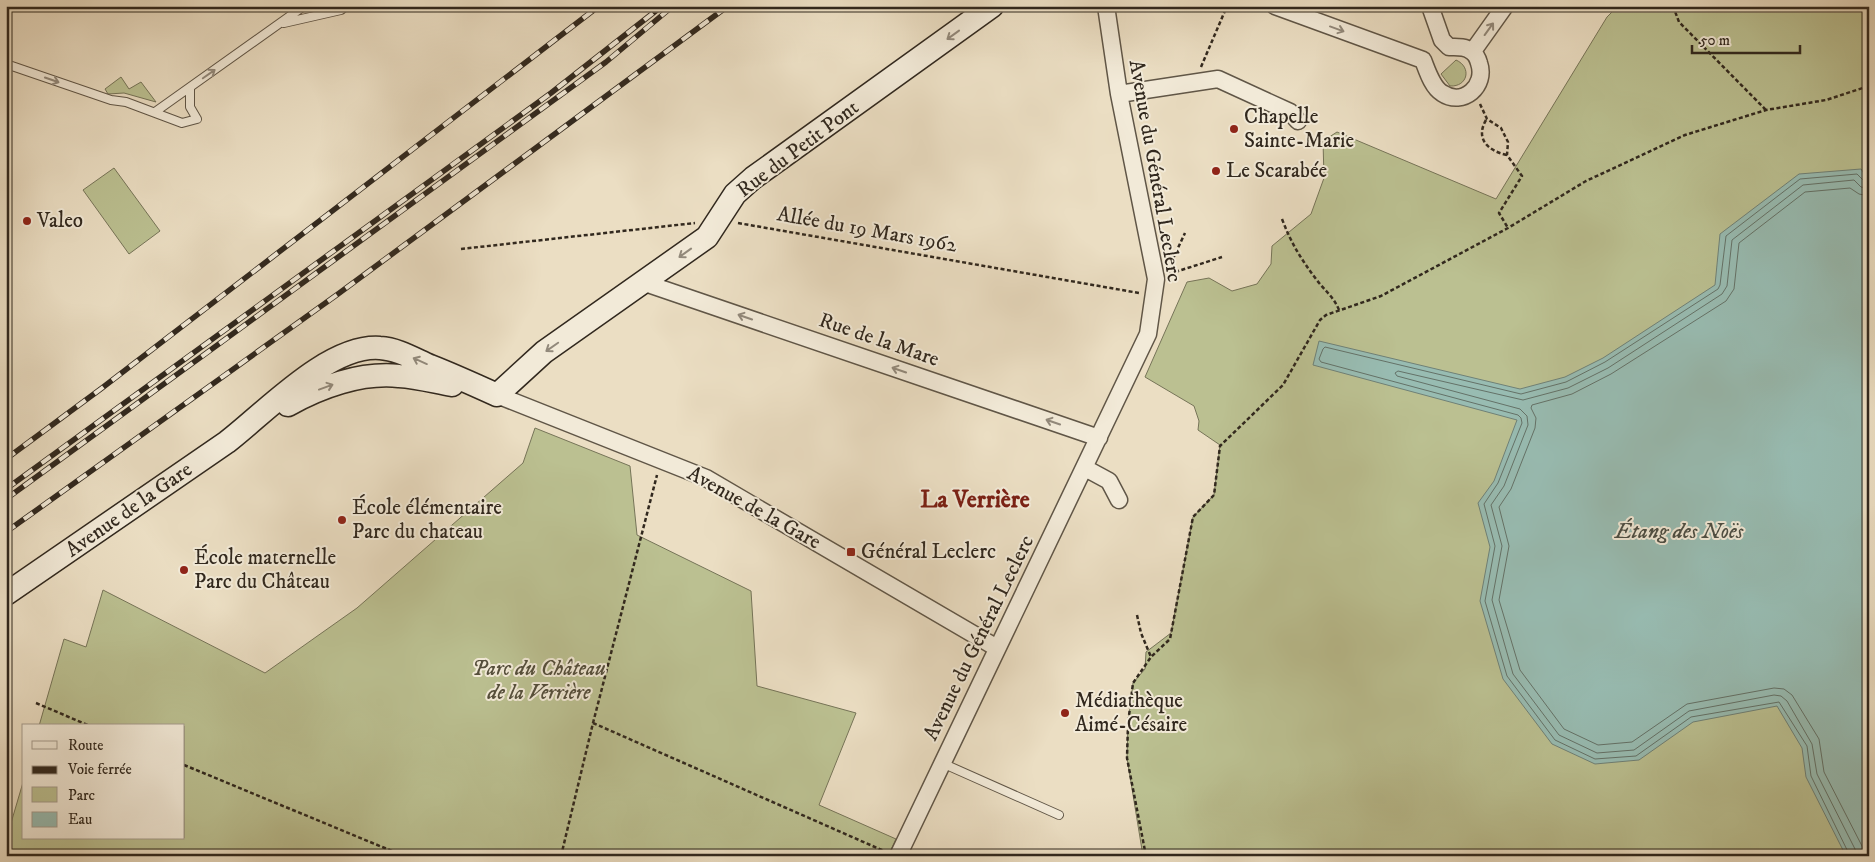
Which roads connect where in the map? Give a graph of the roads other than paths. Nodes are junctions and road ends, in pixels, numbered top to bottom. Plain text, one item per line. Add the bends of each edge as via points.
1 (304, 6) edge
2 (346, 6) edge
3 (992, 6) edge
4 (1106, 6) edge
5 (1275, 6) edge
6 (1430, 6) edge
7 (1505, 6) edge
8 (280, 24) junction
9 (1473, 51) junction
10 (6, 64) edge
11 (190, 88) junction
12 (1119, 94) junction
13 (155, 112) junction
14 (1298, 121) dead end
15 (645, 283) junction
16 (497, 395) junction
17 (251, 424) junction
18 (1099, 438) junction
19 (1085, 468) junction
20 (1119, 500) dead end
21 (6, 594) edge
22 (997, 648) junction
23 (942, 763) junction
24 (1059, 815) dead end
25 (894, 854) edge

1 - 8 lane
2 - 8 lane via 341,10
3 -> 15 street, Rue du Petit Pont via 753,178 735,194 707,237
4 - 12 street, Avenue du Général Leclerc
5 -> 9 street via 1423,60 1441,93 1456,99 1472,94 1479,84 1482,72
6 - 9 street via 1442,40 1449,47
9 -> 7 street
11 -> 8 lane
10 -> 13 lane
11 - 13 lane
11 - 13 lane via 190,107 197,118 182,123
12 - 14 street via 1218,79 1290,112
12 - 18 street, Avenue du Général Leclerc via 1156,279 1148,334
15 -> 16 street, Rue du Petit Pont via 544,352
18 -> 15 street, Rue de la Mare
17 -> 16 street, Avenue de la Gare via 327,386 359,378 397,375
16 -> 17 street, Avenue de la Gare via 400,352 364,348 342,354 318,370 268,407
16 - 22 street, Avenue de la Gare via 706,478
17 - 21 street, Avenue de la Gare
18 - 19 street, Avenue du Général Leclerc
19 - 20 street via 1109,481
19 - 22 street, Avenue du Général Leclerc
22 - 23 street, Avenue du Général Leclerc
23 - 24 lane
23 - 25 street, Avenue du Général Leclerc

